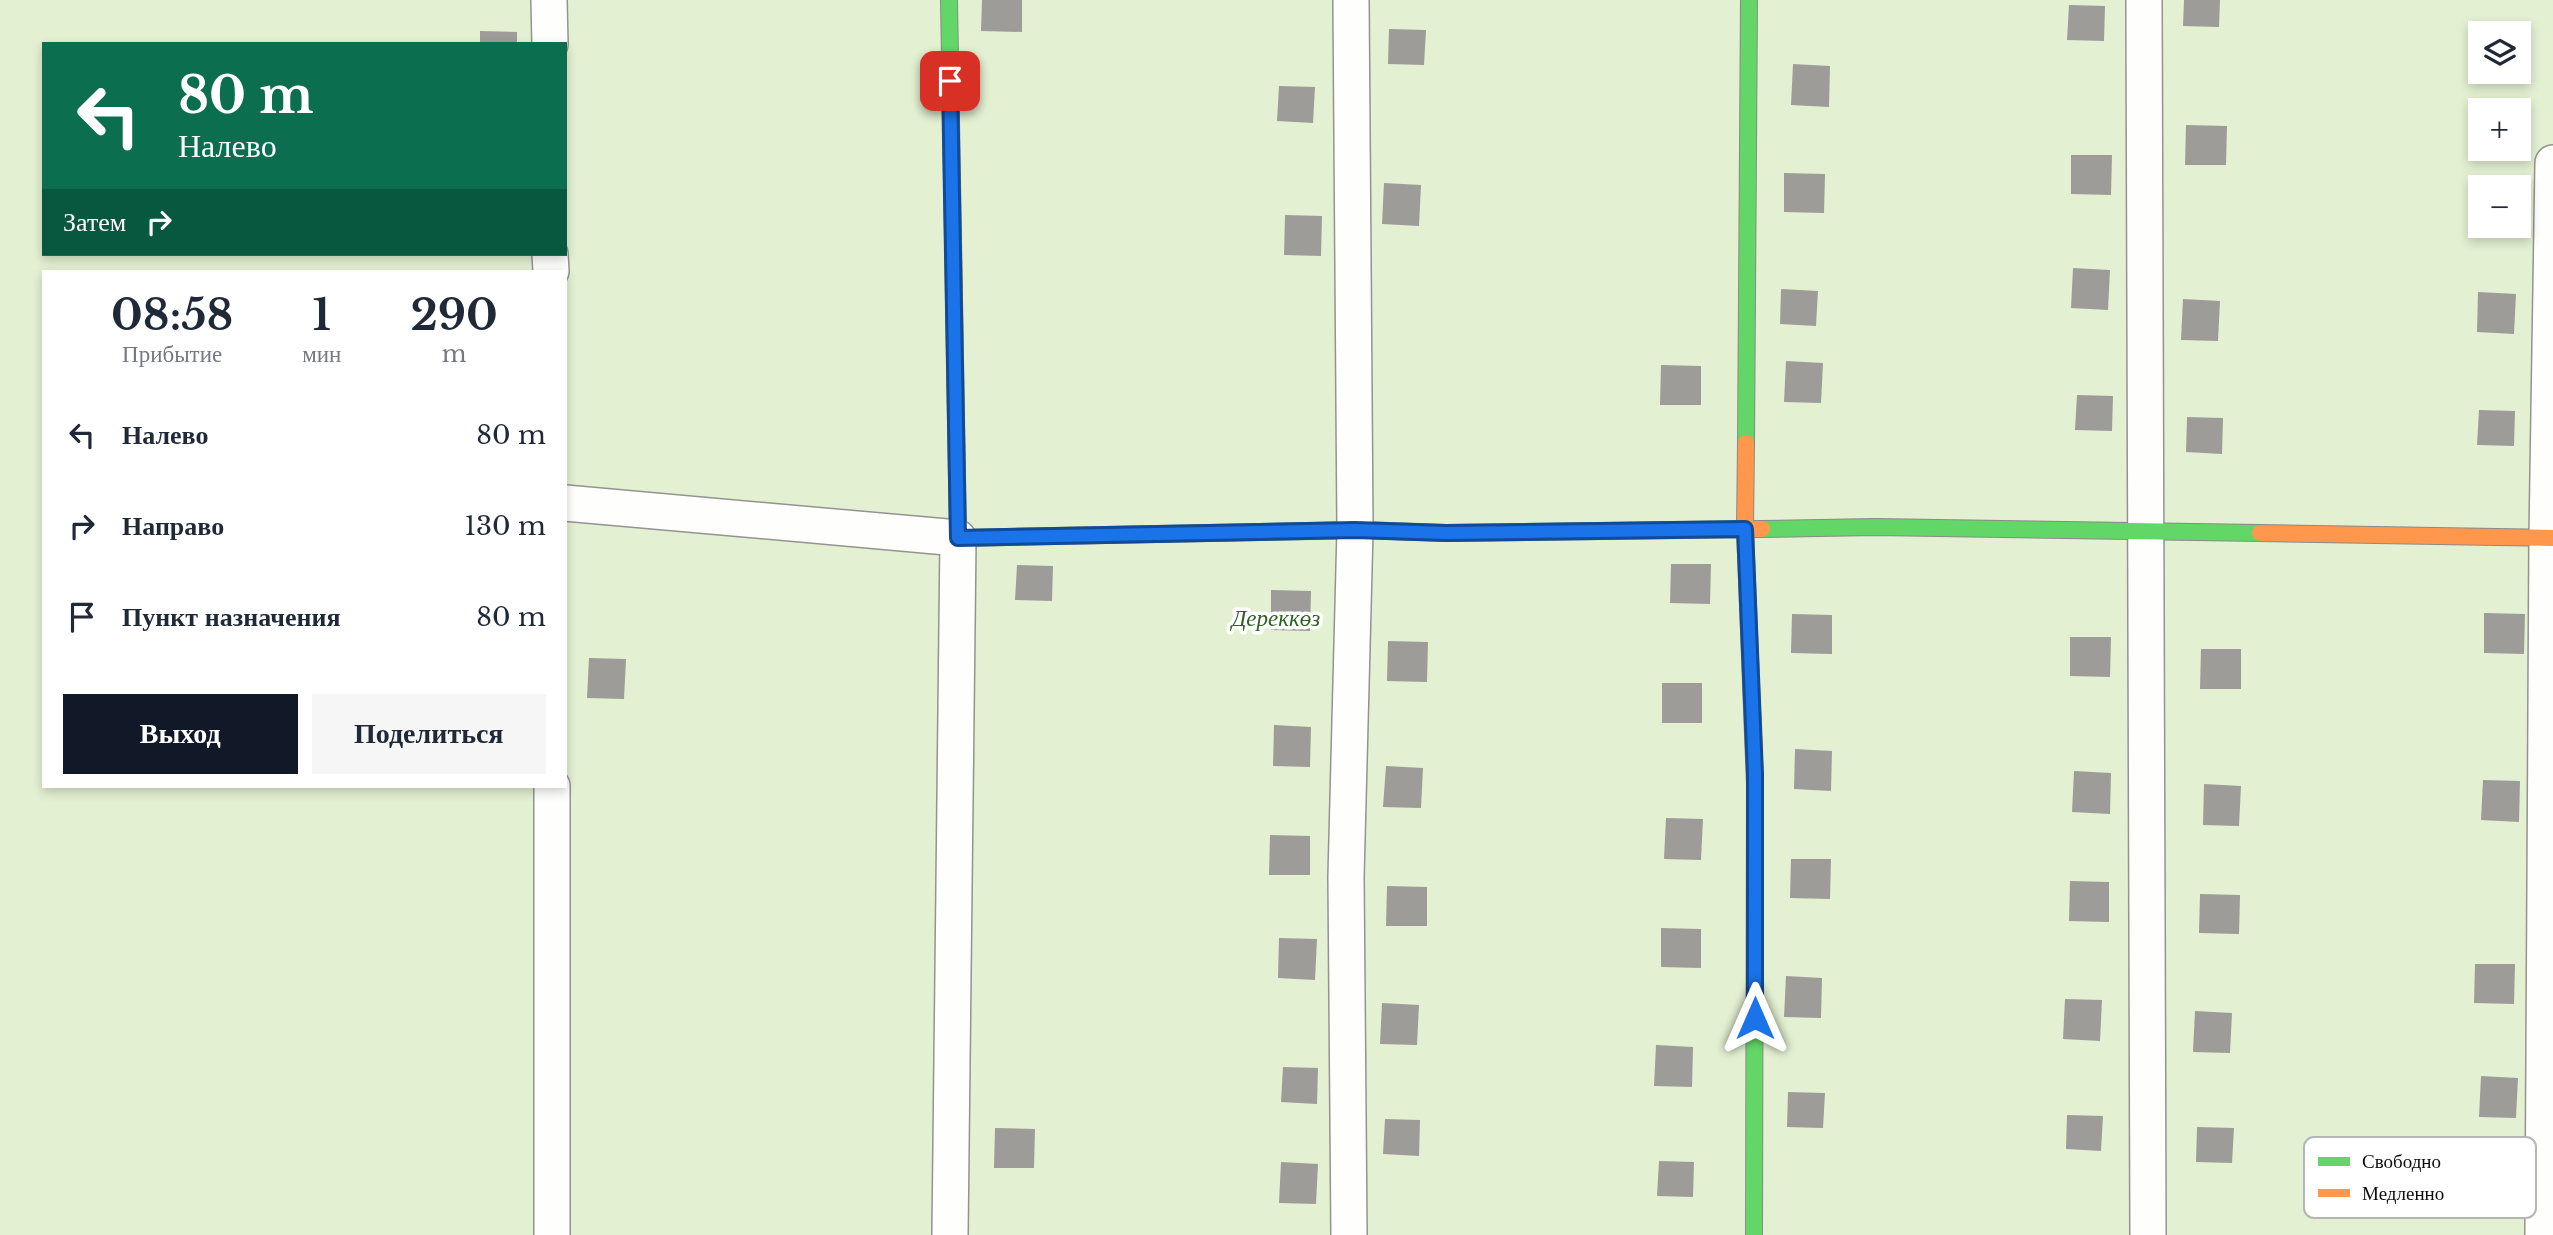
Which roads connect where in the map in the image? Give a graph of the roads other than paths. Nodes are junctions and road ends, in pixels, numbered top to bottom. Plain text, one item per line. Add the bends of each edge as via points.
1 (549, 0) edge
2 (949, 0) edge
3 (1352, 0) edge
4 (1749, 0) edge
5 (2144, 0) edge
6 (550, 42) edge
7 (2553, 163) edge
8 (567, 503) edge
9 (1745, 529) junction
10 (1355, 530) junction
11 (2145, 532) junction
12 (958, 538) junction
13 (2550, 538) edge
14 (552, 788) edge
15 (552, 1235) edge
16 (950, 1235) edge
17 (1349, 1235) edge
18 (1754, 1235) edge
19 (2148, 1235) edge
20 (2543, 1235) edge

1 - 6 street
2 - 12 street
3 - 10 street
4 - 9 street
5 - 11 street
7 - 13 street
8 - 12 street
9 - 10 street
9 - 11 street
9 - 18 street via 1755,774
10 - 12 street
10 - 17 street via 1346,877
11 - 13 street
11 - 19 street
12 - 16 street
13 - 20 street
14 - 15 street

